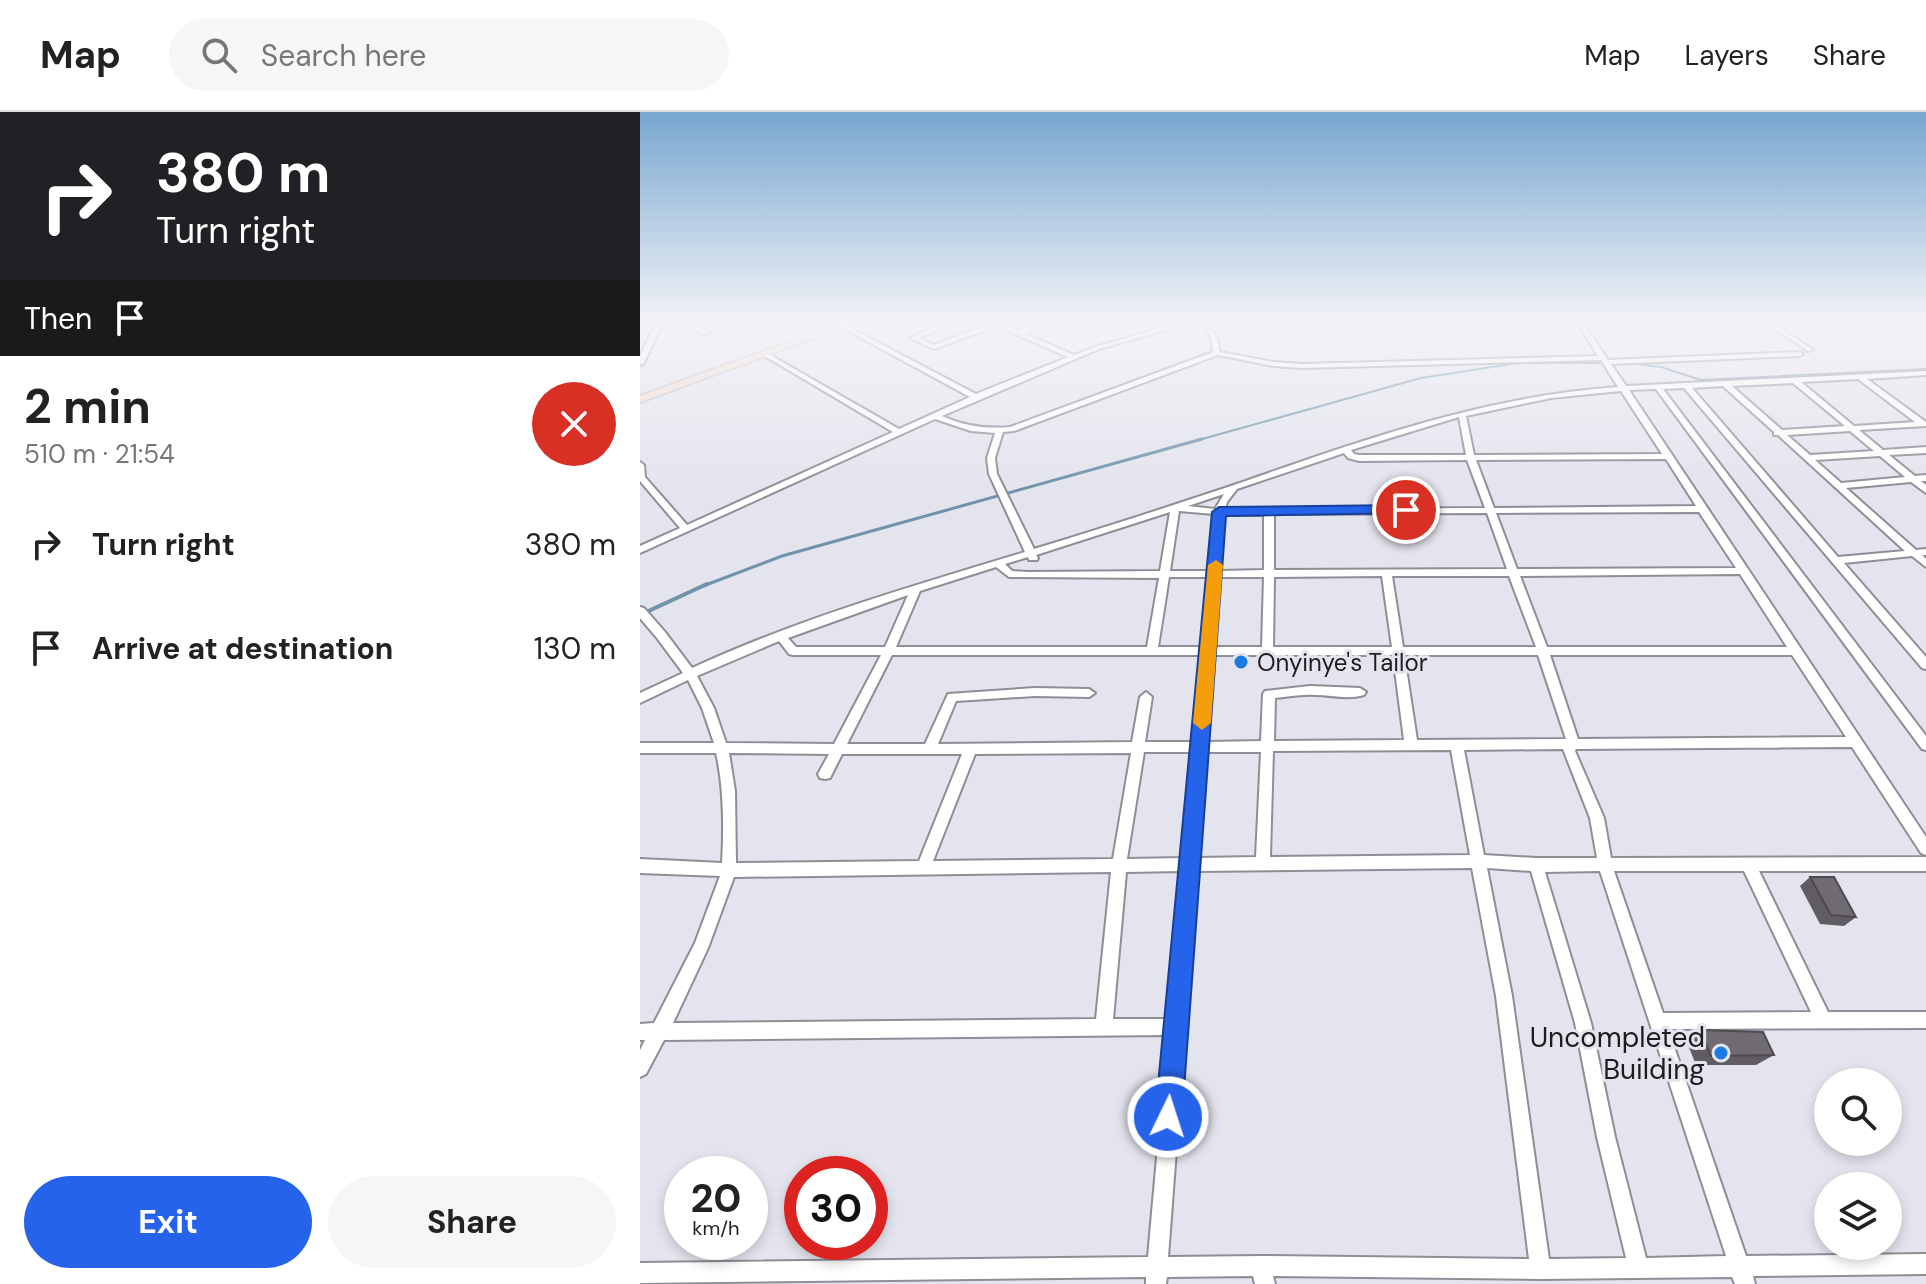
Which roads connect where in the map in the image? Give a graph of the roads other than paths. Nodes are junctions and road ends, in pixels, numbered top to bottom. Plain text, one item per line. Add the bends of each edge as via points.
1 (695, 379) edge
2 (807, 379) edge
3 (943, 379) edge
4 (1021, 379) edge
5 (1145, 379) edge
6 (1617, 379) edge
7 (1823, 379) edge
8 (1862, 379) edge
9 (1794, 380) junction
10 (1725, 384) junction
11 (1686, 386) junction
12 (1658, 387) junction
13 (1623, 389) junction
14 (976, 397) junction
15 (641, 398) edge
16 (1462, 414) junction
17 (934, 415) junction
18 (1925, 425) edge
19 (1850, 428) junction
20 (1000, 430) junction
21 (899, 432) junction
22 (1777, 433) junction
23 (1345, 449) junction
24 (1926, 450) edge
25 (1881, 454) junction
26 (1665, 457) junction
27 (1806, 458) junction
28 (1471, 459) junction
29 (640, 465) edge
30 (1926, 478) edge
31 (1913, 479) junction
32 (1236, 486) junction
33 (1837, 486) junction
34 (1926, 490) edge
35 (1175, 508) junction
36 (1700, 509) junction
37 (1488, 510) junction
38 (1269, 511) junction
39 (1219, 512) junction
40 (686, 530) junction
41 (640, 550) edge
42 (1926, 552) edge
43 (1914, 553) junction
44 (1032, 556) junction
45 (1837, 560) junction
46 (998, 564) junction
47 (1926, 564) edge
48 (1742, 571) junction
49 (1511, 572) junction
50 (1165, 574) junction
51 (1215, 574) junction
52 (1267, 574) junction
53 (1387, 574) junction
54 (915, 591) junction
55 (643, 614) edge
56 (782, 638) junction
57 (1542, 649) junction
58 (1209, 651) junction
59 (1267, 651) junction
60 (1399, 651) junction
61 (1794, 651) junction
62 (888, 652) junction
63 (1152, 652) junction
64 (1926, 665) edge
65 (691, 673) junction
66 (1089, 693) dead end
67 (1347, 694) dead end
68 (1146, 697) dead end
69 (640, 698) edge
70 (1573, 742) junction
71 (1855, 742) junction
72 (1411, 744) junction
73 (1456, 744) junction
74 (1926, 745) edge
75 (1266, 746) junction
76 (1140, 747) junction
77 (1200, 747) junction
78 (640, 748) edge
79 (724, 748) junction
80 (971, 748) junction
81 (837, 749) junction
82 (929, 749) junction
83 (825, 774) dead end
84 (1926, 849) edge
85 (1478, 861) junction
86 (1748, 864) junction
87 (1926, 864) edge
88 (1191, 865) junction
89 (1263, 865) junction
90 (1536, 865) junction
91 (1605, 865) junction
92 (640, 866) edge
93 (1119, 866) junction
94 (923, 868) junction
95 (728, 870) junction
96 (1926, 1020) edge
97 (1657, 1021) junction
98 (1824, 1021) junction
99 (1104, 1026) junction
100 (1175, 1027) junction
101 (640, 1032) edge
102 (659, 1032) junction
103 (640, 1068) edge
104 (1926, 1264) edge
105 (1638, 1266) junction
106 (1540, 1269) junction
107 (640, 1273) edge
108 (1263, 1275) edge
109 (1156, 1276) edge
110 (1742, 1276) edge
111 (677, 1278) edge

1 - 15 main road
2 - 21 street
3 - 14 street
4 - 14 street
5 - 20 street
6 - 13 street
7 - 9 street
8 - 18 street
9 - 10 street
9 - 19 street
10 - 11 street
10 - 22 street
11 - 12 street
11 - 45 street
12 - 13 street
12 - 74 street
13 - 16 street via 1550,396
13 - 26 street
14 - 17 street
16 - 23 street
16 - 28 street
17 - 20 street via 973,431
17 - 21 street
18 - 19 street
19 - 22 street
19 - 25 street
20 - 44 street via 991,458 1001,493
21 - 40 street
22 - 27 street
23 - 28 street via 1359,458
23 - 32 street
24 - 25 street
25 - 27 street
25 - 31 street
26 - 28 street
26 - 36 street
27 - 33 street
28 - 37 street
29 - 40 street via 641,477
30 - 31 street
31 - 33 street
31 - 34 street
32 - 35 street
32 - 39 street
33 - 43 street
35 - 39 street
35 - 44 street
35 - 50 street
36 - 37 street
36 - 48 street
37 - 38 street
37 - 49 street
38 - 39 street
38 - 52 street
39 - 51 street
40 - 41 street
42 - 43 street
43 - 45 street
43 - 47 street
44 - 46 street
45 - 64 street
46 - 50 street via 1009,574
46 - 54 street
48 - 49 street
48 - 61 street
49 - 53 street
49 - 57 street
50 - 51 street
50 - 63 street
51 - 52 street
51 - 58 street
52 - 53 street
52 - 59 street
53 - 60 street
54 - 56 street
54 - 62 street
55 - 65 street
56 - 62 street via 793,651
56 - 65 street
57 - 60 street
57 - 61 street
57 - 70 street
58 - 59 street
58 - 63 street
58 - 77 street
59 - 60 street
60 - 72 street
61 - 71 street
62 - 63 street
62 - 81 street
65 - 69 street
65 - 79 street
66 - 82 street via 952,697
67 - 75 street via 1360,692 1269,694
68 - 76 street
70 - 71 street
70 - 73 street
70 - 91 street via 1569,751 1597,818
71 - 84 street
72 - 73 street
72 - 75 street
73 - 85 street
75 - 77 street
75 - 89 street
76 - 77 street
76 - 80 street
76 - 93 street
77 - 88 street
78 - 79 street
79 - 81 street
79 - 95 street via 730,806
80 - 82 street
80 - 94 street
81 - 82 street
81 - 83 street
85 - 89 street
85 - 90 street
85 - 106 street via 1504,996
86 - 87 street
86 - 91 street
86 - 98 street
88 - 89 street
88 - 93 street
88 - 100 street
90 - 91 street
90 - 105 street via 1583,1023
91 - 97 street
92 - 95 street
93 - 94 street
93 - 99 street
94 - 95 street
95 - 102 street
96 - 98 street
97 - 98 street
97 - 110 street
99 - 100 street
99 - 102 street
100 - 109 street
101 - 102 street
102 - 103 street
104 - 110 street
105 - 106 street
105 - 110 street
106 - 108 street
107 - 111 street
108 - 109 street
109 - 111 street

